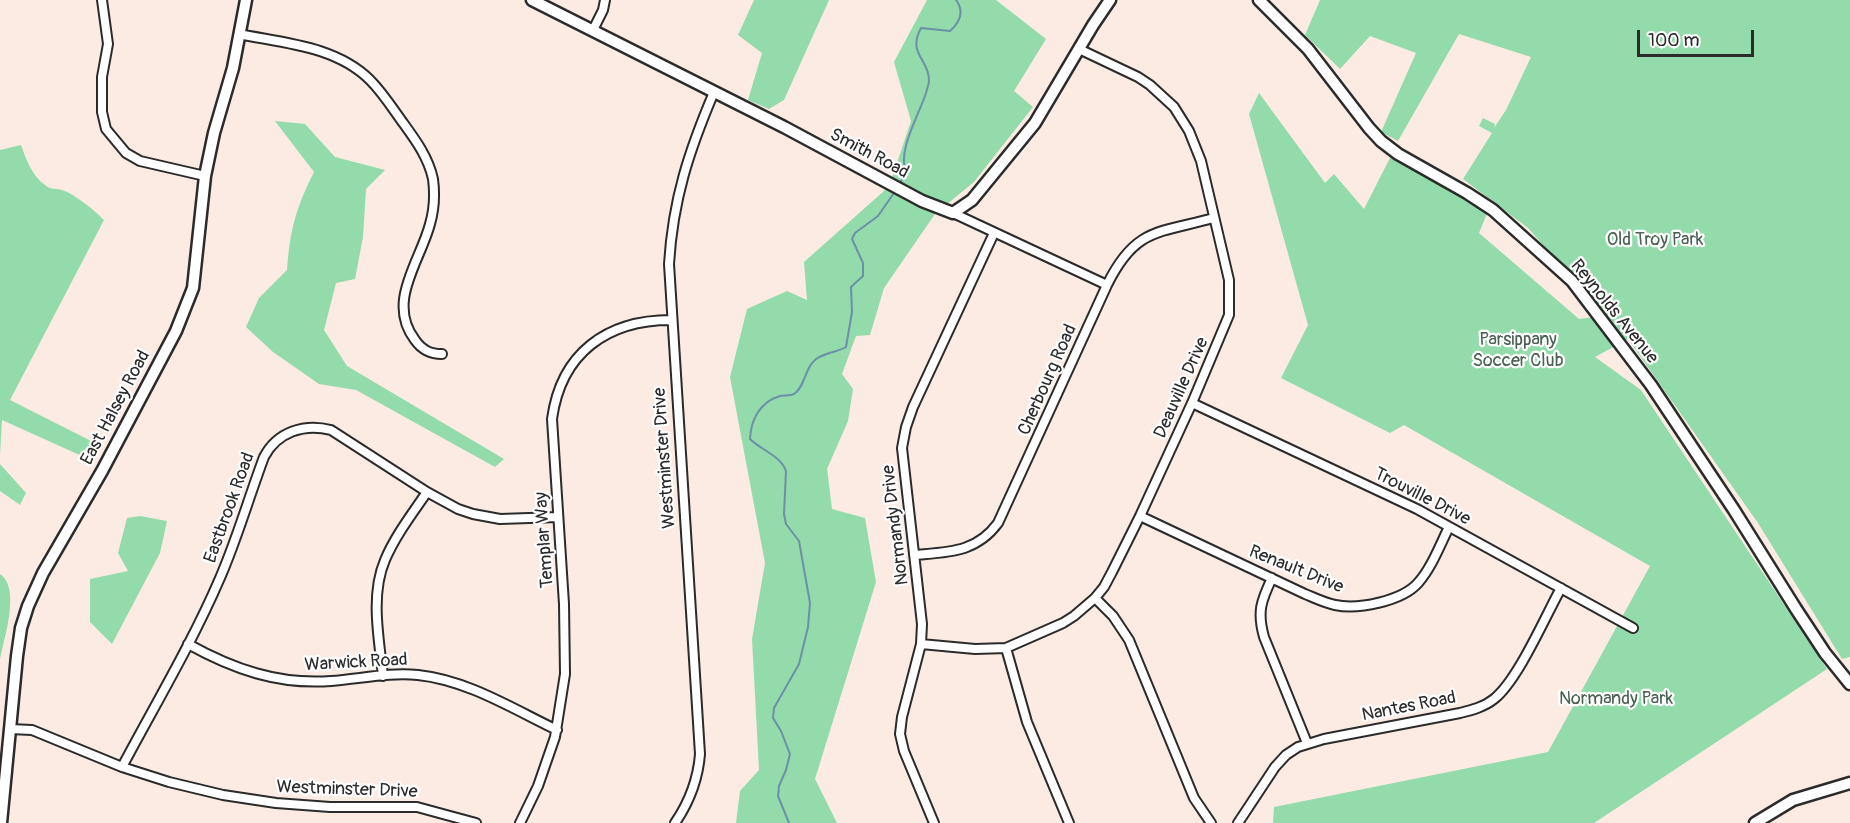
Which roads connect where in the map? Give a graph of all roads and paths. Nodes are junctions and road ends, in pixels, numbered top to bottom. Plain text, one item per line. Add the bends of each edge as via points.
1 (102, 0) edge
2 (246, 0) edge
3 (532, 0) edge
4 (605, 0) edge
5 (1110, 0) edge
6 (1259, 0) edge
7 (593, 30) junction
8 (239, 34) junction
9 (1079, 50) junction
10 (714, 92) junction
11 (205, 176) junction
12 (953, 213) junction
13 (1214, 218) junction
14 (994, 233) junction
15 (1107, 285) junction
16 (671, 320) junction
17 (442, 354) dead end
18 (1192, 403) junction
19 (426, 492) junction
20 (1140, 516) junction
21 (558, 517) junction
22 (1449, 527) junction
23 (914, 555) junction
24 (1272, 578) junction
25 (1561, 588) junction
26 (1095, 598) junction
27 (1633, 628) dead end
28 (188, 644) junction
29 (921, 644) junction
30 (1006, 648) junction
31 (383, 676) junction
32 (1850, 684) edge
33 (10, 729) junction
34 (557, 730) junction
35 (1307, 742) junction
36 (122, 767) junction
37 (1850, 783) edge
38 (1, 823) edge
39 (476, 823) edge
40 (520, 823) edge
41 (675, 823) edge
42 (934, 823) edge
43 (1070, 823) edge
44 (1211, 823) edge
45 (1238, 823) edge
46 (1755, 823) edge

1 - 11 street via 108,44 102,76 106,129 126,153 140,162
2 - 8 street, East Halsey Road
3 - 7 street, Smith Road
4 - 7 street
5 - 9 street
6 - 32 street, Reynolds Avenue via 1308,49 1381,141 1492,210 1572,281 1651,385 1825,653
7 - 10 street, Smith Road
8 - 11 street, East Halsey Road
8 - 17 street via 319,51 348,63 377,87 419,145 433,180 434,204 429,228 408,279 404,311 419,345
9 - 12 street via 1035,123 972,200
9 - 13 street, Deauville Drive via 1138,77 1174,107 1196,146
10 - 12 street, Smith Road via 922,201
10 - 16 street, Westminster Drive via 687,159 674,209 669,264
11 - 33 street, East Halsey Road via 188,304 28,606 16,656
12 - 14 street
13 - 15 street, Cherbourg Road via 1142,238 1125,254
13 - 18 street, Deauville Drive via 1229,280 1230,305 1225,328
14 - 15 street
14 - 23 street, Normandy Drive via 906,427 902,459
15 - 23 street, Cherbourg Road via 998,523 984,539 965,549
16 - 21 street, Templar Way via 634,323 604,335 587,348 567,374 552,419
16 - 41 street, Westminster Drive via 700,754 696,782
18 - 20 street, Deauville Drive
18 - 22 street, Trouville Drive
19 - 21 street, Eastbrook Road via 489,518
19 - 28 street, Eastbrook Road via 331,430 304,428 280,438 264,457 236,539
19 - 31 street via 391,547 381,572 377,598
20 - 24 street, Renault Drive
20 - 26 street, Deauville Drive
21 - 34 street, Templar Way via 566,641
22 - 24 street, Renault Drive via 1417,584 1391,599 1358,606 1333,605
22 - 25 street, Trouville Drive
23 - 29 street, Normandy Drive
24 - 35 street via 1261,604 1260,624
25 - 27 street, Trouville Drive
25 - 35 street, Nantes Road via 1505,688 1486,704 1460,713
26 - 30 street, Deauville Drive via 1064,623
26 - 44 street via 1129,640 1194,798
28 - 31 street, Warwick Road via 236,668 272,678 314,682
28 - 36 street, Eastbrook Road
29 - 30 street, Deauville Drive via 975,650
29 - 42 street, Normandy Drive via 900,734
30 - 43 street via 1027,722
31 - 34 street, Warwick Road via 417,675 448,681
33 - 36 street, Westminster Drive via 32,730
33 - 38 street, East Halsey Road
34 - 40 street, Templar Way via 538,786
35 - 45 street, Nantes Road via 1275,766
36 - 39 street, Westminster Drive via 169,782 266,802 417,807
37 - 46 street via 1793,800

